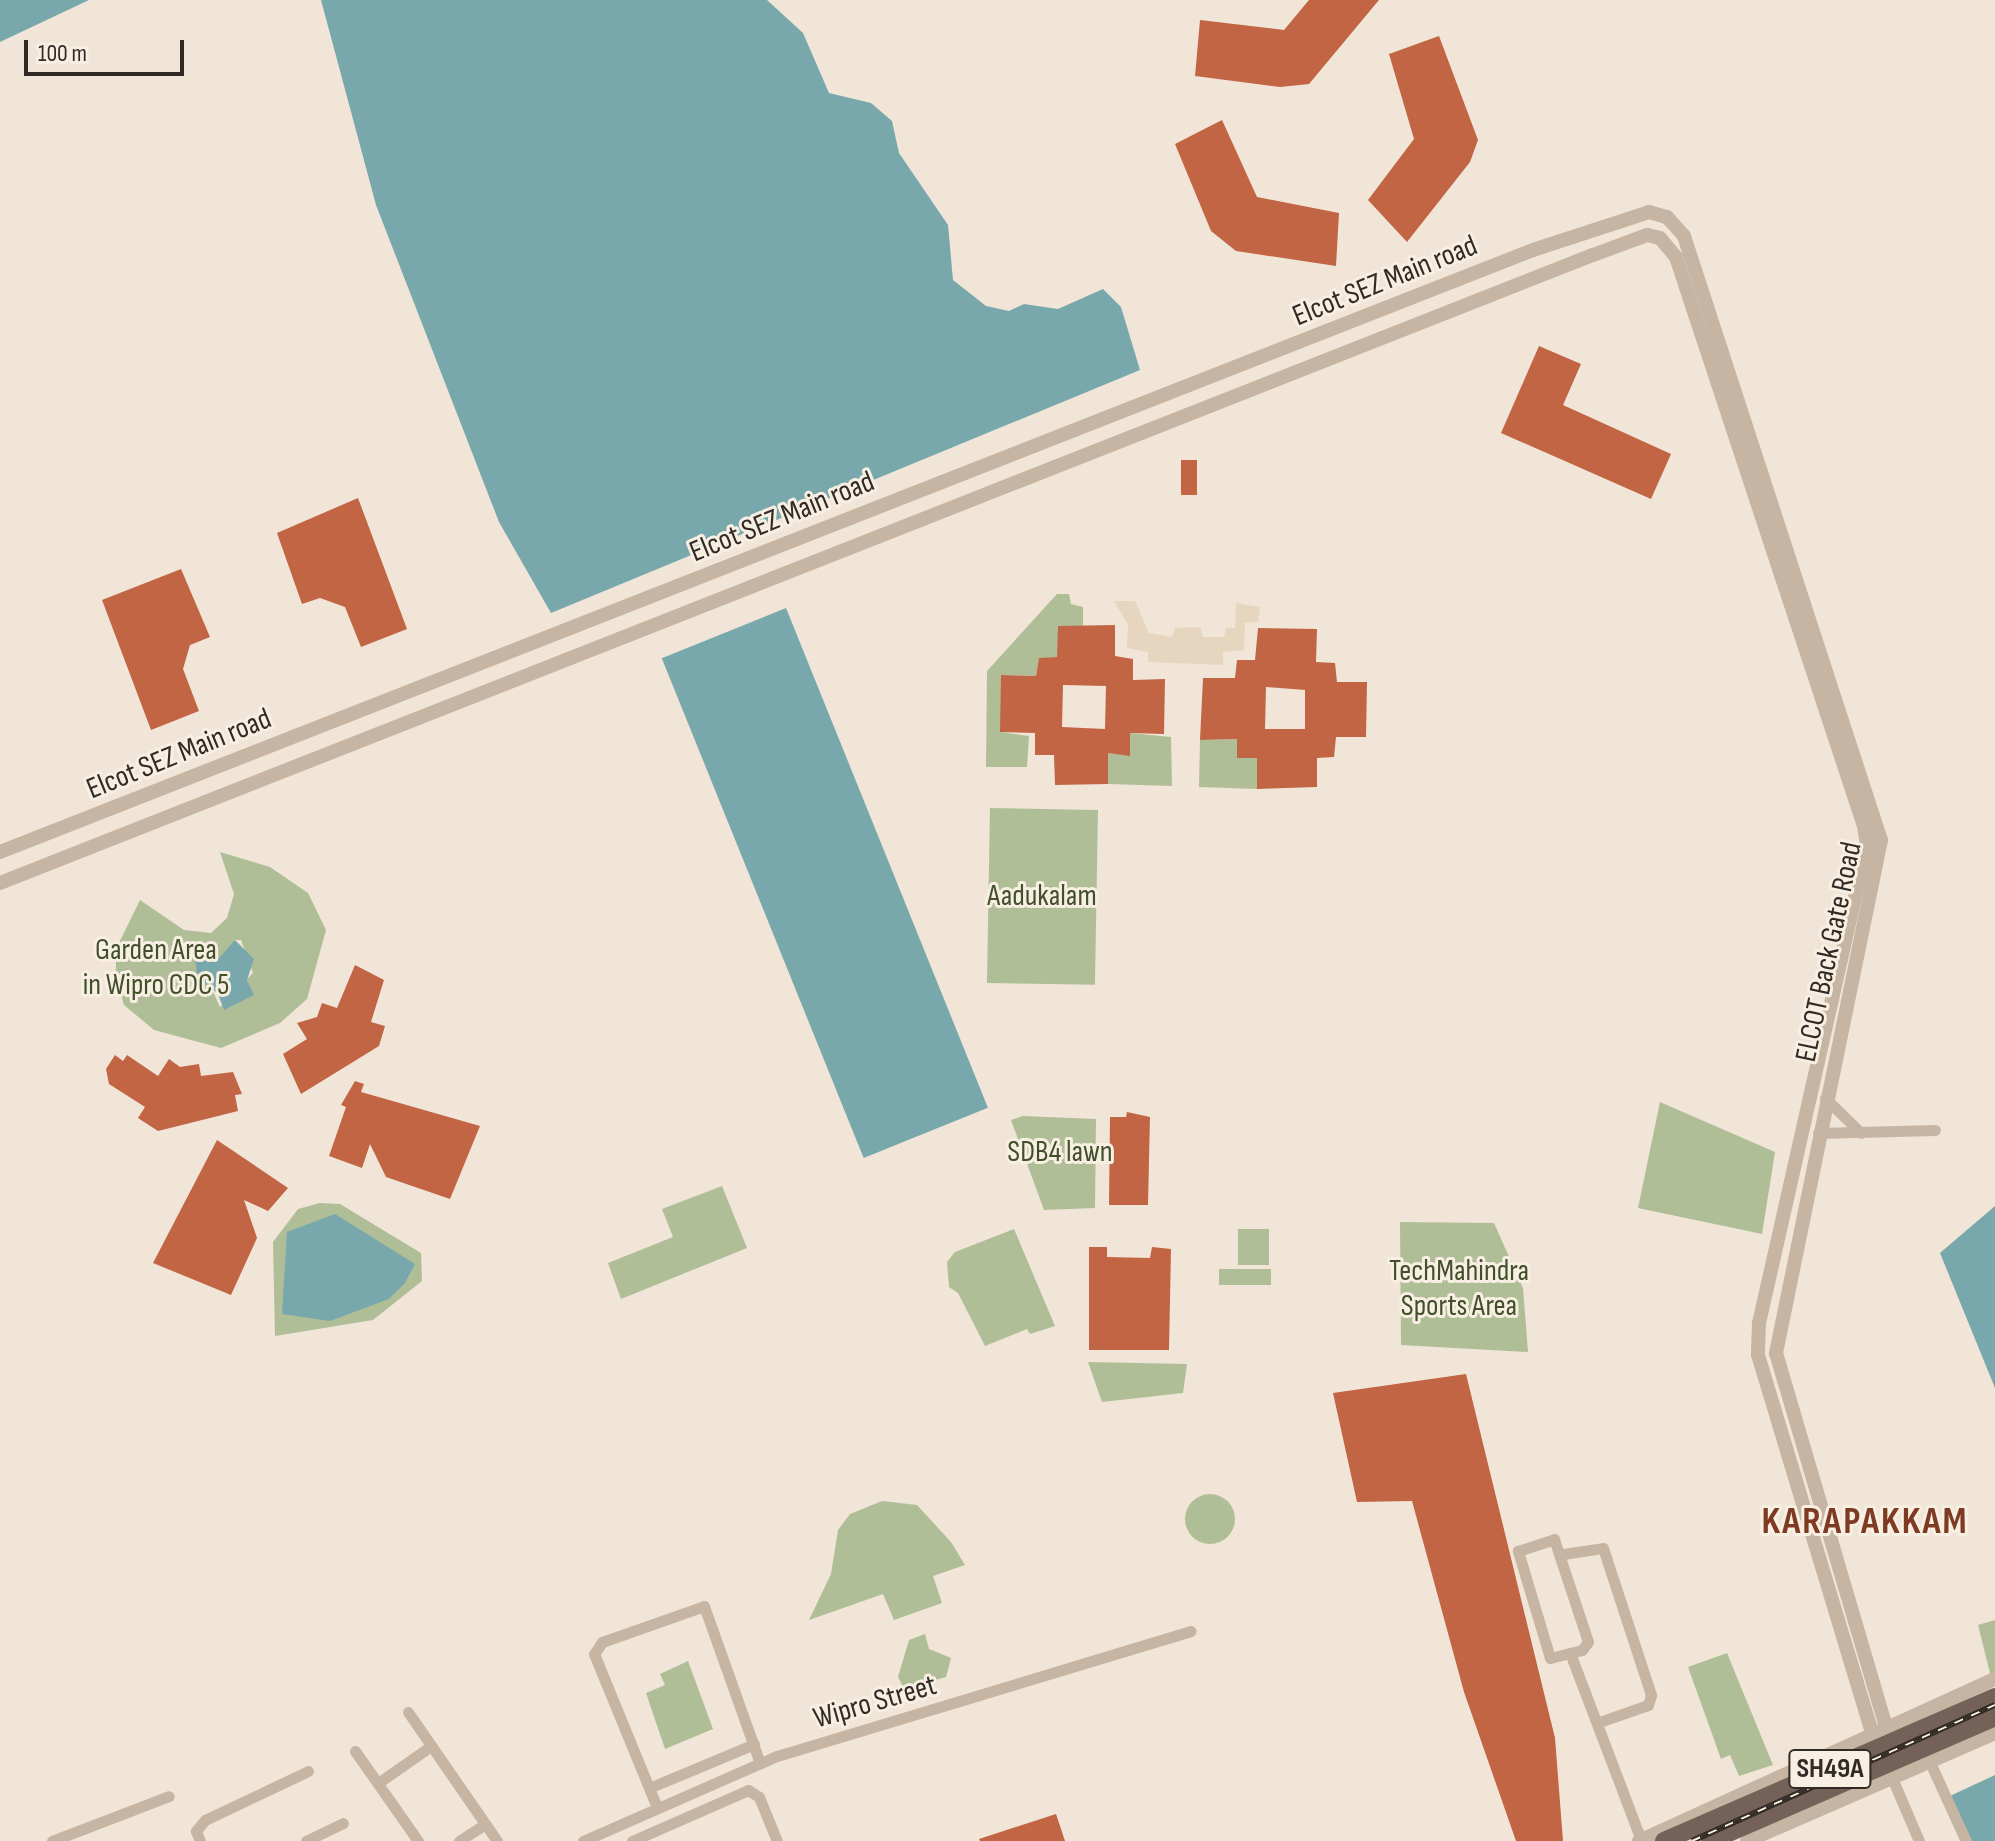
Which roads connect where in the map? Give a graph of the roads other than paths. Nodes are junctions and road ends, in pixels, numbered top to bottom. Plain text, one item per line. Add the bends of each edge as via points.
1 (1611, 225) junction
2 (1618, 246) junction
3 (574, 629) junction
4 (586, 653) junction
5 (1860, 792) junction
6 (0, 852) edge
7 (0, 883) edge
8 (1825, 1098) junction
9 (1935, 1130) dead end
10 (1818, 1133) junction
11 (1861, 1133) junction
12 (1781, 1232) junction
13 (1796, 1237) junction
14 (1563, 1554) junction
15 (1190, 1631) dead end
16 (1573, 1652) junction
17 (1995, 1679) edge
18 (1995, 1697) edge
19 (408, 1712) dead end
20 (1995, 1717) edge
21 (1602, 1721) junction
22 (1886, 1726) junction
23 (1872, 1733) junction
24 (1995, 1733) edge
25 (754, 1744) junction
26 (431, 1746) junction
27 (355, 1751) dead end
28 (1927, 1754) junction
29 (760, 1763) junction
30 (308, 1771) dead end
31 (1892, 1778) junction
32 (378, 1783) junction
33 (649, 1788) junction
34 (169, 1796) dead end
35 (656, 1805) junction
36 (343, 1823) dead end
37 (485, 1824) junction
38 (1648, 1840) edge
39 (52, 1841) edge
40 (200, 1841) edge
41 (306, 1841) edge
42 (418, 1841) edge
43 (459, 1841) edge
44 (497, 1841) edge
45 (583, 1841) edge
46 (632, 1841) edge
47 (777, 1841) edge
48 (1710, 1841) edge
49 (1747, 1841) edge
50 (1919, 1841) edge
51 (1966, 1841) edge

1 - 2 street
1 - 3 street, Elcot SEZ Main road
1 - 5 street, ELCOT Back Gate Road via 1659,213 1684,236
2 - 4 street, Elcot SEZ Main road
2 - 5 street, ELCOT Back Gate Road via 1647,235 1660,238 1676,257
3 - 4 street
3 - 6 street, Elcot SEZ Main road
4 - 7 street, Elcot SEZ Main road
5 - 8 street, ELCOT Back Gate Road via 1881,840
5 - 12 street, ELCOT Back Gate Road via 1867,844
8 - 10 street, ELCOT Back Gate Road
8 - 11 street
9 - 11 street
10 - 11 street
10 - 13 street, ELCOT Back Gate Road
12 - 13 street
12 - 23 street, ELCOT Back Gate Road via 1759,1322 1758,1355
13 - 22 street, ELCOT Back Gate Road via 1776,1353
14 - 16 street via 1588,1642
14 - 16 street via 1554,1539 1518,1551 1544,1655
14 - 21 street via 1603,1548 1651,1695 1648,1705
15 - 29 street, Wipro Street
16 - 21 street
16 - 38 street
17 - 22 street
18 - 38 main road, SH49A
19 - 26 street
20 - 28 main road, SH49A
21 - 38 street
22 - 23 street
23 - 38 street
24 - 28 street
25 - 29 street
25 - 33 street
25 - 33 street via 704,1606 602,1642 594,1654
26 - 32 street
26 - 37 street
27 - 32 street
28 - 31 street
28 - 48 main road, SH49A
28 - 51 street
29 - 35 street, Wipro Street
30 - 40 street via 205,1820 196,1831
31 - 49 street
31 - 50 street
32 - 42 street
33 - 35 street
34 - 39 street
35 - 45 street, Wipro Street
36 - 41 street
37 - 43 street
37 - 44 street
46 - 47 street via 748,1790 759,1797

